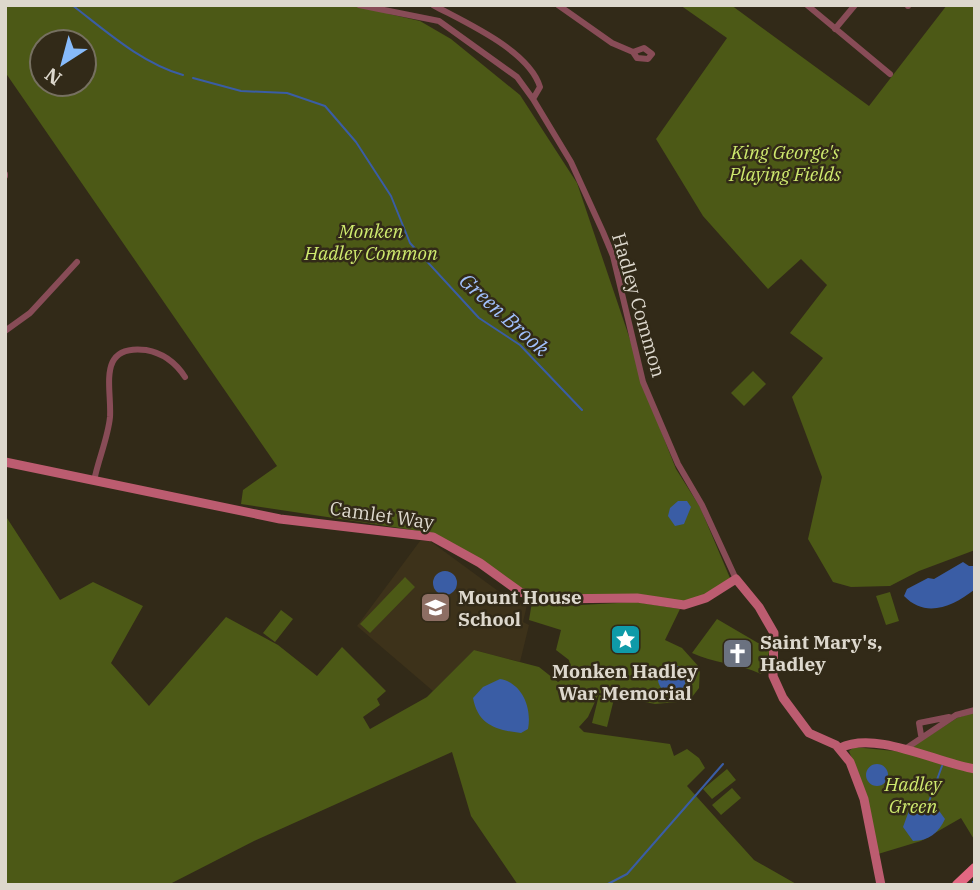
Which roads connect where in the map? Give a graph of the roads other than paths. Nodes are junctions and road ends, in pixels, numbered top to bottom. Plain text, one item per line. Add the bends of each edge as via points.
1 (359, 5) edge
2 (433, 5) edge
3 (558, 5) edge
4 (807, 5) edge
5 (855, 5) edge
6 (835, 29) junction
7 (633, 52) dead end
8 (890, 74) dead end
9 (533, 99) junction
10 (77, 262) dead end
11 (5, 331) edge
12 (185, 377) dead end
13 (5, 462) edge
14 (94, 481) junction
15 (736, 579) junction
16 (975, 710) edge
17 (956, 715) junction
18 (921, 736) junction
19 (840, 748) junction
20 (905, 749) junction
21 (975, 769) edge
22 (975, 869) edge
23 (881, 885) edge
24 (957, 885) edge

1 - 9 street, Hadley Common via 416,12 439,21 517,77
2 - 9 street via 488,35 529,69 540,87
3 - 7 street via 612,43
4 - 6 street
5 - 6 street
6 - 8 street
9 - 15 street, Hadley Common via 572,162 603,232 643,382
10 - 11 street via 30,313
12 - 14 street via 175,363 149,351 117,356 107,371 110,417
13 - 14 street, Camlet Way
14 - 15 street, Camlet Way via 291,520 433,537 520,592 544,599 637,598 684,605 706,598
15 - 19 street via 774,633 773,676 783,698 809,733
16 - 17 street
17 - 18 street
17 - 18 street via 919,723
18 - 20 street
19 - 20 street
19 - 23 street via 864,799
20 - 21 street
22 - 24 main road

